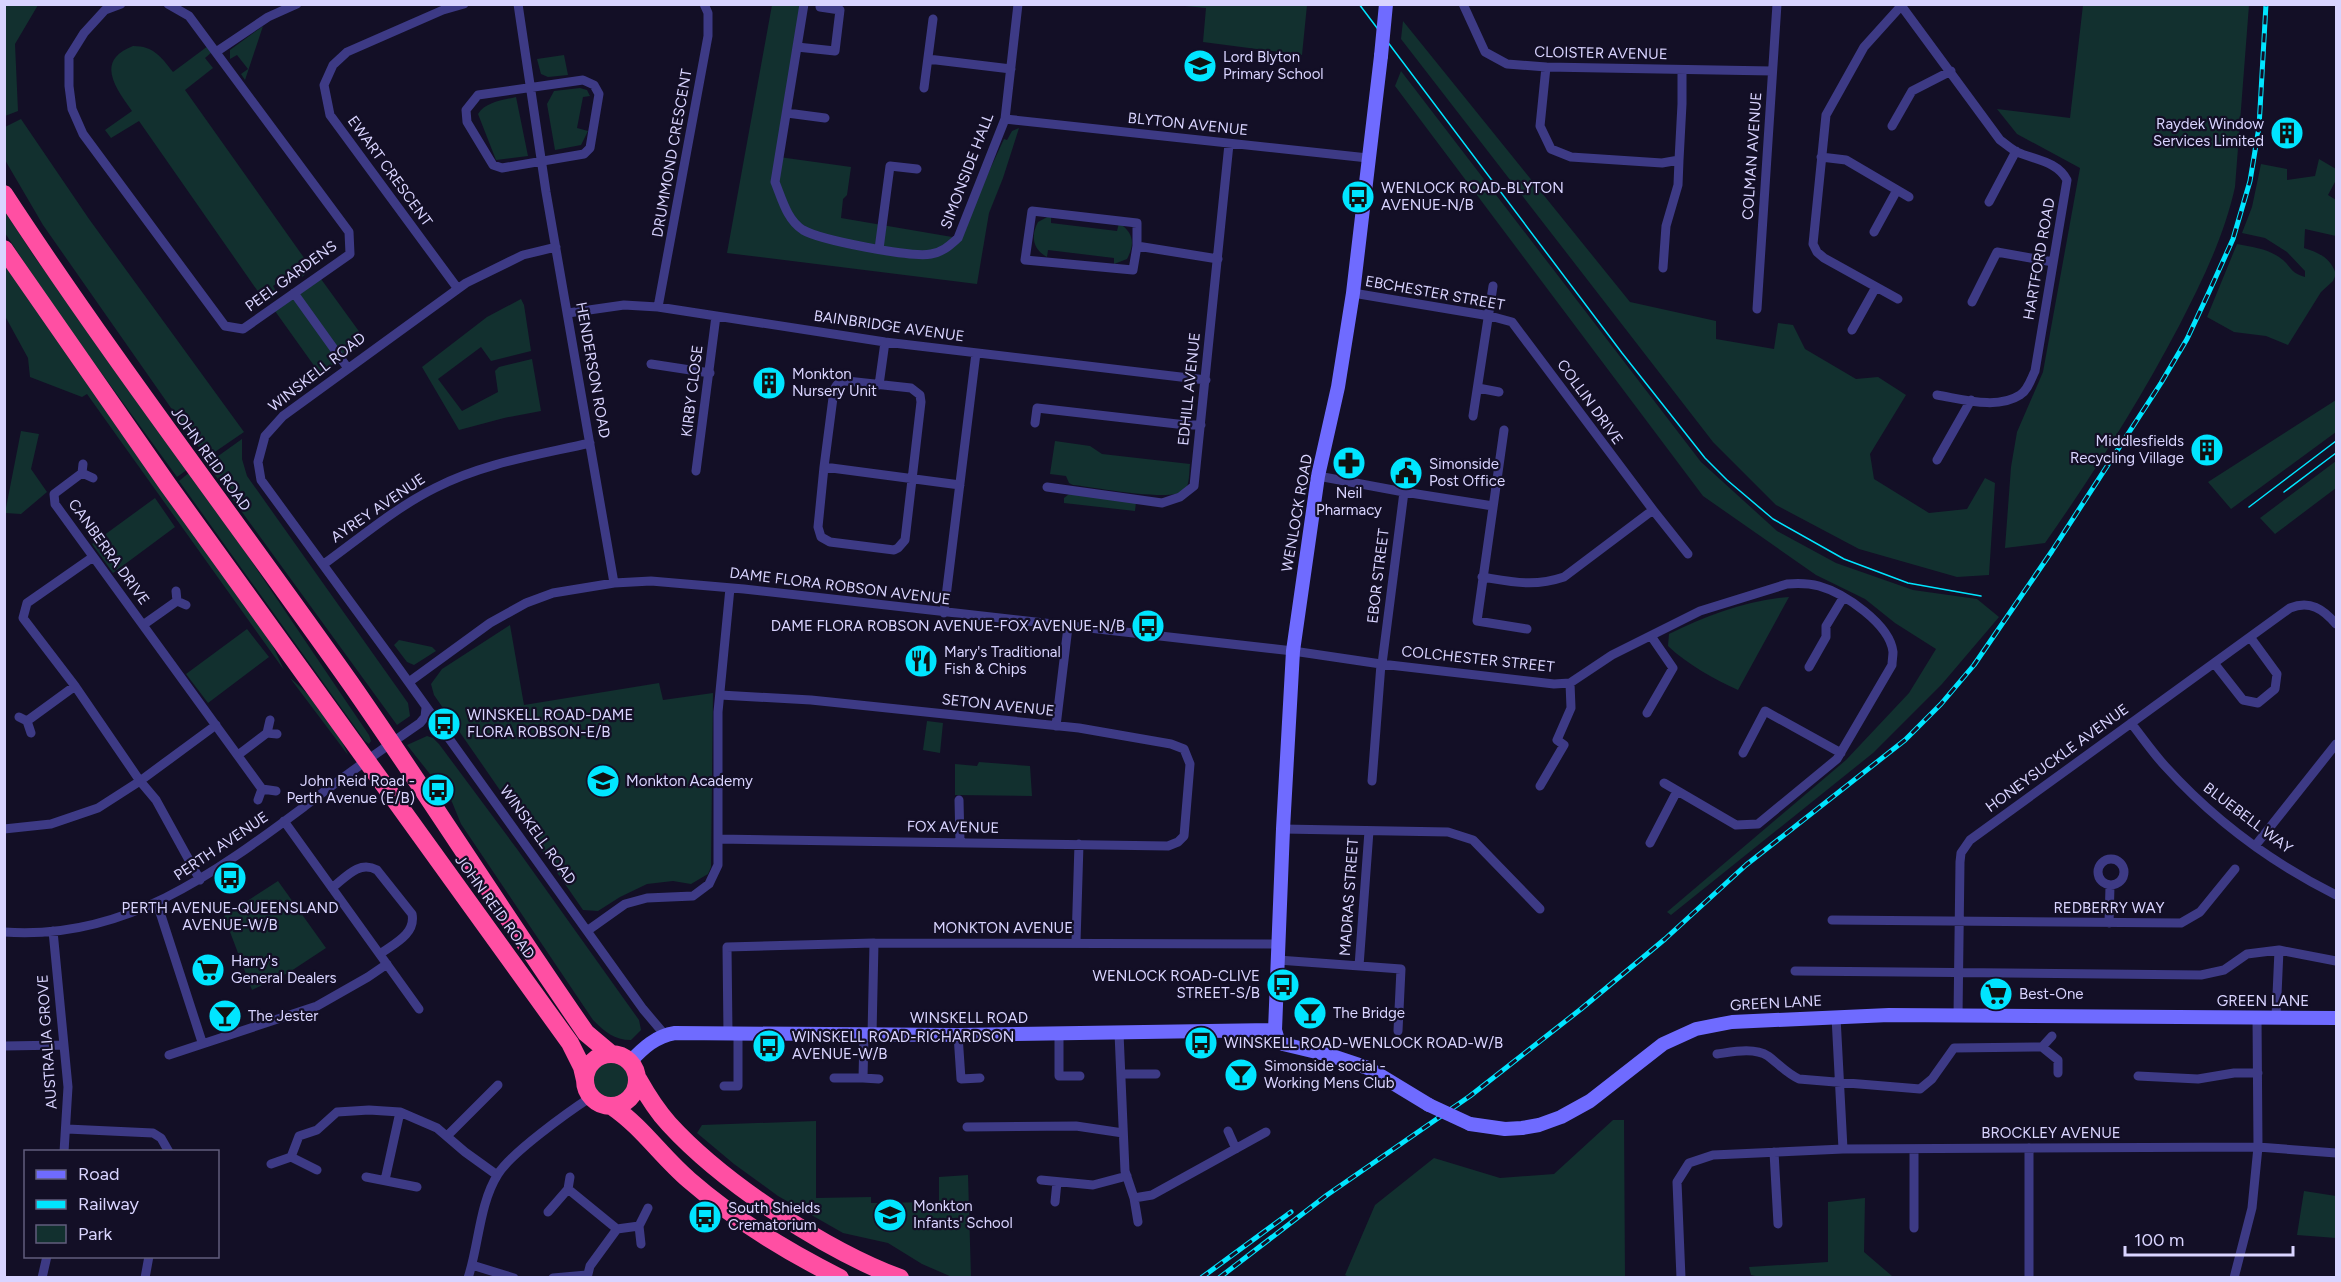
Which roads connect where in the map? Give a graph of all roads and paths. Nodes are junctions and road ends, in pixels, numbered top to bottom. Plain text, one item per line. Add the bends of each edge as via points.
1 (121, 4) edge
2 (168, 4) edge
3 (297, 4) edge
4 (518, 4) edge
5 (704, 4) edge
6 (804, 4) edge
7 (1018, 4) edge
8 (1386, 4) edge
9 (1463, 4) edge
10 (1777, 4) edge
11 (459, 5) edge
12 (1900, 5) edge
13 (820, 7) dead end
14 (933, 19) dead end
15 (797, 47) junction
16 (216, 52) junction
17 (928, 59) junction
18 (1546, 67) junction
19 (1011, 69) junction
20 (1682, 70) junction
21 (1772, 71) junction
22 (1951, 72) junction
23 (530, 86) junction
24 (924, 88) dead end
25 (787, 113) junction
26 (825, 118) dead end
27 (1005, 118) junction
28 (1892, 126) dead end
29 (1229, 144) junction
30 (2016, 151) junction
31 (1821, 157) junction
32 (1368, 158) junction
33 (1679, 160) junction
34 (542, 162) junction
35 (917, 169) dead end
36 (1898, 190) junction
37 (4, 194) edge
38 (1909, 197) dead end
39 (1989, 202) dead end
40 (1874, 232) dead end
41 (1137, 246) junction
42 (556, 247) junction
43 (4, 249) edge
44 (879, 249) junction
45 (1218, 259) junction
46 (2053, 262) junction
47 (1663, 268) dead end
48 (1493, 286) dead end
49 (1876, 287) junction
50 (458, 289) junction
51 (294, 293) junction
52 (1353, 293) junction
53 (1898, 299) dead end
54 (1972, 302) dead end
55 (658, 307) junction
56 (1757, 309) dead end
57 (568, 313) junction
58 (717, 315) junction
59 (1490, 316) junction
60 (1512, 322) joint
61 (1852, 330) dead end
62 (885, 342) junction
63 (976, 353) junction
64 (651, 364) dead end
65 (347, 367) junction
66 (710, 373) junction
67 (1206, 380) junction
68 (879, 385) junction
69 (1478, 388) junction
70 (1499, 392) dead end
71 (1937, 395) dead end
72 (1971, 400) junction
73 (1473, 416) dead end
74 (1035, 423) dead end
75 (1201, 425) junction
76 (1504, 430) dead end
77 (590, 443) junction
78 (1937, 460) dead end
79 (824, 467) junction
80 (696, 471) dead end
81 (1318, 476) junction
82 (93, 478) dead end
83 (913, 478) junction
84 (960, 484) junction
85 (1047, 486) dead end
86 (1404, 492) junction
87 (1493, 506) junction
88 (1653, 510) junction
89 (1688, 554) dead end
90 (93, 557) junction
91 (324, 564) junction
92 (1482, 577) junction
93 (614, 583) junction
94 (730, 588) junction
95 (1843, 598) junction
96 (186, 606) dead end
97 (944, 613) junction
98 (2337, 624) edge
99 (143, 626) junction
100 (1068, 627) junction
101 (1527, 629) dead end
102 (1651, 636) junction
103 (2250, 637) junction
104 (1293, 651) junction
105 (2214, 663) junction
106 (1382, 664) junction
107 (1809, 667) dead end
108 (409, 682) junction
109 (1570, 683) junction
110 (75, 686) junction
111 (720, 695) junction
112 (426, 708) junction
113 (1647, 713) dead end
114 (270, 720) dead end
115 (2131, 723) junction
116 (216, 725) junction
117 (1056, 726) junction
118 (31, 733) dead end
119 (267, 733) junction
120 (277, 734) dead end
121 (391, 743) junction
122 (2337, 744) edge
123 (1743, 753) dead end
124 (1841, 753) junction
125 (238, 755) junction
126 (367, 759) junction
127 (140, 781) junction
128 (1372, 781) dead end
129 (1664, 783) dead end
130 (1540, 786) dead end
131 (262, 789) junction
132 (276, 791) dead end
133 (1677, 791) junction
134 (258, 800) dead end
135 (959, 800) dead end
136 (284, 821) junction
137 (4, 829) edge
138 (1282, 829) junction
139 (1369, 831) junction
140 (1184, 836) joint
141 (718, 839) junction
142 (960, 842) junction
143 (1650, 843) dead end
144 (1079, 844) junction
145 (2255, 846) junction
146 (2235, 869) dead end
147 (200, 880) junction
148 (2110, 886) dead end
149 (332, 888) junction
150 (2337, 895) edge
151 (157, 903) junction
152 (1540, 909) dead end
153 (1832, 920) dead end
154 (1959, 922) junction
155 (2109, 923) junction
156 (53, 931) junction
157 (587, 931) junction
158 (4, 932) edge
159 (1076, 942) junction
160 (874, 943) junction
161 (1279, 944) junction
162 (2279, 950) junction
163 (380, 954) junction
164 (1278, 960) junction
165 (2337, 961) edge
166 (387, 964) junction
167 (1359, 966) junction
168 (1795, 971) dead end
169 (1958, 972) junction
170 (419, 1009) dead end
171 (1958, 1016) junction
172 (1836, 1017) junction
173 (2257, 1017) junction
174 (2276, 1017) junction
175 (2337, 1018) edge
176 (1275, 1030) junction
177 (1398, 1031) dead end
178 (1119, 1033) junction
179 (1059, 1034) junction
180 (664, 1035) junction
181 (733, 1035) junction
182 (868, 1035) junction
183 (958, 1035) junction
184 (2052, 1036) dead end
185 (1738, 1039) dead end
186 (202, 1042) junction
187 (64, 1045) junction
188 (4, 1046) edge
189 (2042, 1047) junction
190 (1737, 1051) junction
191 (169, 1054) dead end
192 (611, 1054) junction
193 (1717, 1054) dead end
194 (630, 1062) junction
195 (2058, 1073) dead end
196 (2258, 1073) junction
197 (1122, 1074) junction
198 (1156, 1074) dead end
199 (1080, 1076) dead end
200 (2138, 1076) dead end
201 (834, 1078) dead end
202 (863, 1078) junction
203 (980, 1078) dead end
204 (638, 1079) junction
205 (879, 1079) dead end
206 (1840, 1080) junction
207 (498, 1085) dead end
208 (724, 1086) dead end
209 (588, 1089) junction
210 (613, 1107) junction
211 (400, 1112) junction
212 (670, 1125) junction
213 (967, 1127) dead end
214 (67, 1128) junction
215 (1228, 1131) dead end
216 (1266, 1132) dead end
217 (1124, 1133) junction
218 (447, 1136) junction
219 (2258, 1147) junction
220 (2029, 1148) junction
221 (1236, 1149) junction
222 (1843, 1149) junction
223 (1914, 1149) junction
224 (64, 1150) edge
225 (168, 1150) edge
226 (1774, 1152) junction
227 (2337, 1153) edge
228 (291, 1156) junction
229 (271, 1164) dead end
230 (317, 1170) dead end
231 (497, 1175) junction
232 (1127, 1176) junction
233 (366, 1177) dead end
234 (570, 1178) dead end
235 (385, 1180) junction
236 (1041, 1180) dead end
237 (1057, 1182) junction
238 (417, 1187) dead end
239 (568, 1189) junction
240 (1134, 1198) junction
241 (1055, 1202) dead end
242 (648, 1208) dead end
243 (548, 1212) dead end
244 (1138, 1222) dead end
245 (1778, 1224) dead end
246 (639, 1226) junction
247 (1914, 1228) dead end
248 (617, 1229) junction
249 (641, 1244) dead end
250 (779, 1246) junction
251 (47, 1258) edge
252 (149, 1258) edge
253 (472, 1265) junction
254 (587, 1276) edge
255 (42, 1278) edge
256 (145, 1278) edge
257 (468, 1278) edge
258 (514, 1278) edge
259 (553, 1278) edge
260 (840, 1278) edge
261 (900, 1278) edge
262 (1681, 1278) edge
263 (2029, 1278) edge
264 (2234, 1278) edge

1 - 51 street, PEEL GARDENS via 105,10 69,57 72,109 83,134 225,326 243,329
2 - 16 street, PEEL GARDENS via 189,16
3 - 16 street via 268,17
4 - 23 street, HENDERSON ROAD
5 - 55 street, DRUMMOND CRESCENT via 708,36
6 - 15 street, SIMONSIDE HALL
7 - 19 street, SIMONSIDE HALL
8 - 32 street, WENLOCK ROAD, bridge
9 - 18 street, CLOISTER AVENUE via 1485,52 1507,64
10 - 21 street, COLMAN AVENUE
11 - 50 street, EWART CRESCENT via 347,52 333,65 324,85 330,115
12 - 22 street, HARTFORD ROAD
12 - 31 street via 1864,47 1826,115
13 - 15 street via 840,10 835,51
14 - 17 street
15 - 25 street, SIMONSIDE HALL
16 - 51 street, PEEL GARDENS via 349,232 350,254
17 - 19 street
17 - 24 street
18 - 20 street, CLOISTER AVENUE
18 - 33 street via 1540,126 1551,149 1571,157 1662,163
19 - 27 street, SIMONSIDE HALL
20 - 21 street, CLOISTER AVENUE
20 - 33 street
21 - 56 street, COLMAN AVENUE
22 - 28 street via 1912,91
22 - 30 street, HARTFORD ROAD via 2000,140
23 - 34 street, HENDERSON ROAD
23 - 34 street via 583,80 594,85 599,94 590,148 584,154
23 - 34 street via 478,95 466,110 467,122 493,165 502,168
25 - 26 street
25 - 44 street, SIMONSIDE HALL via 775,182 790,217 802,229 827,240
27 - 29 street, BLYTON AVENUE
27 - 44 street, SIMONSIDE HALL via 958,238 945,250 928,255
29 - 32 street, BLYTON AVENUE
29 - 45 street, EDHILL AVENUE
30 - 39 street
30 - 46 street, HARTFORD ROAD via 2051,164 2067,180
31 - 36 street via 1846,160
31 - 49 street via 1813,244 1824,258
32 - 52 street, WENLOCK ROAD
33 - 47 street via 1678,185 1666,226
34 - 42 street, HENDERSON ROAD
35 - 44 street via 890,165
36 - 38 street
36 - 40 street
37 - 121 highway, JOHN REID ROAD via 51,266
41 - 41 street via 1137,223 1032,211 1025,260 1133,270
41 - 45 street
42 - 50 street, WINSKELL ROAD via 523,255
42 - 57 street, HENDERSON ROAD
43 - 126 highway, JOHN REID ROAD via 168,486
45 - 67 street, EDHILL AVENUE
46 - 54 street via 1997,252
46 - 72 street, HARTFORD ROAD via 2035,371 2029,384 2021,394 2006,400
48 - 59 street
49 - 53 street
49 - 61 street
50 - 65 street, WINSKELL ROAD
51 - 65 street
52 - 59 street, EBCHESTER STREET
52 - 81 street, WENLOCK ROAD
55 - 57 street, BAINBRIDGE AVENUE via 624,305
55 - 58 street, BAINBRIDGE AVENUE
57 - 77 street, HENDERSON ROAD
58 - 62 street, BAINBRIDGE AVENUE
58 - 66 street, KIRBY CLOSE
59 - 60 street, EBCHESTER STREET
59 - 69 street
60 - 88 street, COLLIN DRIVE
62 - 63 street, BAINBRIDGE AVENUE
62 - 68 street
63 - 67 street, BAINBRIDGE AVENUE
63 - 84 street
64 - 66 street
65 - 91 street, WINSKELL ROAD via 283,416 265,436 258,462 261,480
66 - 80 street, KIRBY CLOSE
67 - 75 street, EDHILL AVENUE
68 - 79 street via 847,381 836,385
68 - 83 street via 911,388 920,395
69 - 70 street
69 - 73 street
71 - 72 street, HARTFORD ROAD
72 - 78 street
74 - 75 street via 1037,408
75 - 85 street, EDHILL AVENUE via 1194,486 1180,497 1162,503
76 - 87 street
77 - 91 street, AYREY AVENUE via 504,462 436,487
77 - 93 street, HENDERSON ROAD
79 - 83 street
79 - 83 street via 818,532 825,540 894,550 905,540
81 - 86 street
81 - 104 street, WENLOCK ROAD
82 - 90 street, CANBERRA DRIVE via 83,469 54,494 55,504
83 - 84 street
84 - 97 street
86 - 87 street
86 - 106 street, EBOR STREET
87 - 92 street
88 - 89 street, COLLIN DRIVE
88 - 92 street via 1564,577 1526,584
90 - 99 street, CANBERRA DRIVE
90 - 110 street via 27,603 23,618
91 - 108 street, WINSKELL ROAD
92 - 101 street via 1477,621
93 - 94 street, DAME FLORA ROBSON AVENUE via 651,581
93 - 108 street, DAME FLORA ROBSON AVENUE via 554,592 526,603 490,623
94 - 97 street, DAME FLORA ROBSON AVENUE
94 - 111 street
95 - 102 street, COLCHESTER STREET via 1821,587 1786,584 1700,611
95 - 107 street
95 - 124 street, COLCHESTER STREET via 1869,614 1884,631 1893,650 1892,665
96 - 99 street, CANBERRA DRIVE via 177,596
97 - 100 street, DAME FLORA ROBSON AVENUE
98 - 103 street, HONEYSUCKLE AVENUE via 2325,611 2298,605
99 - 116 street, CANBERRA DRIVE
100 - 104 street, DAME FLORA ROBSON AVENUE
100 - 117 street
102 - 109 street, COLCHESTER STREET via 1612,655
102 - 113 street via 1673,668
103 - 105 street, HONEYSUCKLE AVENUE
103 - 105 street via 2277,674 2275,689 2258,703 2243,700
104 - 106 street, COLCHESTER STREET
104 - 138 street, WENLOCK ROAD
105 - 115 street, HONEYSUCKLE AVENUE
106 - 109 street, COLCHESTER STREET
106 - 128 street, EBOR STREET
108 - 112 street, WINSKELL ROAD
109 - 130 street via 1571,708 1557,740 1564,745
110 - 118 street via 23,719
110 - 127 street
111 - 117 street, SETON AVENUE via 811,700
111 - 141 street
112 - 121 street via 420,723
112 - 157 street, WINSKELL ROAD
114 - 119 street
115 - 145 street, BLUEBELL WAY via 2194,796
115 - 154 street, HONEYSUCKLE AVENUE via 1970,840 1961,853
116 - 125 street, CANBERRA DRIVE
116 - 127 street
117 - 140 street, SETON AVENUE via 1184,749 1190,764
119 - 120 street
119 - 125 street
121 - 126 street
121 - 192 highway, JOHN REID ROAD via 579,1024
122 - 145 street
123 - 124 street via 1766,711
124 - 133 street, COLCHESTER STREET via 1758,824 1736,825
125 - 131 street, CANBERRA DRIVE
126 - 136 street, PERTH AVENUE
126 - 209 highway, JOHN REID ROAD via 570,1043
127 - 137 street via 99,808 51,824
127 - 147 street via 156,800
129 - 133 street, COLCHESTER STREET
131 - 132 street
131 - 134 street
133 - 143 street
135 - 142 street
136 - 147 street, PERTH AVENUE
136 - 149 street
138 - 139 street
138 - 161 street, WENLOCK ROAD
139 - 152 street via 1448,832 1473,840
139 - 167 street, MADRAS STREET
140 - 144 street, FOX AVENUE via 1168,846
141 - 142 street, FOX AVENUE
141 - 157 street via 718,865 709,884 693,896 647,898 625,904
142 - 144 street, FOX AVENUE
144 - 159 street
145 - 150 street, BLUEBELL WAY
146 - 155 street, REDBERRY WAY via 2200,912 2187,921
147 - 151 street, PERTH AVENUE
148 - 155 street
149 - 163 street
149 - 163 street via 360,866 369,865 412,914 411,930
151 - 156 street, PERTH AVENUE via 108,921
151 - 186 street
153 - 154 street, REDBERRY WAY
154 - 155 street, REDBERRY WAY
154 - 169 street, HONEYSUCKLE AVENUE
156 - 158 street, PERTH AVENUE
156 - 187 street, AUSTRALIA GROVE
157 - 180 street, WINSKELL ROAD
159 - 160 street, MONKTON AVENUE
159 - 161 street, MONKTON AVENUE
160 - 181 street, MONKTON AVENUE via 727,947
160 - 182 street
161 - 164 street, WENLOCK ROAD
162 - 165 street
162 - 169 street via 2247,954 2224,970 2201,975
162 - 174 street
163 - 166 street
164 - 167 street
164 - 176 street, WENLOCK ROAD
166 - 170 street
166 - 186 street via 317,1006
167 - 177 street via 1401,969
168 - 169 street
169 - 171 street, HONEYSUCKLE AVENUE
171 - 172 street, GREEN LANE
171 - 173 street, GREEN LANE
172 - 176 street, GREEN LANE, bridge via 1732,1022 1696,1029 1663,1044 1590,1101 1561,1118 1521,1128 1470,1124 1428,1105 1368,1068 1283,1044
172 - 206 street
173 - 174 street, GREEN LANE
173 - 196 street
174 - 175 street, GREEN LANE
176 - 178 street, WINSKELL ROAD
178 - 179 street, WINSKELL ROAD
178 - 197 street
179 - 183 street, WINSKELL ROAD
179 - 199 street via 1059,1076
180 - 181 street, WINSKELL ROAD
180 - 194 street
181 - 182 street, WINSKELL ROAD
181 - 208 street via 738,1086
182 - 183 street, WINSKELL ROAD
182 - 202 street
183 - 203 street via 961,1079
184 - 189 street
185 - 190 street
186 - 191 street
187 - 188 street
187 - 214 street, AUSTRALIA GROVE
189 - 195 street via 2058,1060
189 - 206 street via 1954,1048 1920,1089
190 - 193 street
190 - 206 street via 1762,1054 1798,1079
192 - 194 highway
192 - 209 highway via 590,1065
194 - 204 highway
196 - 200 street via 2198,1079
196 - 219 street
197 - 198 street
197 - 217 street
201 - 202 street
202 - 205 street
204 - 210 highway via 633,1095
204 - 212 highway
206 - 222 street
207 - 218 street
209 - 210 highway via 605,1106
209 - 231 street
210 - 250 highway via 638,1126 689,1180
211 - 218 street
211 - 228 street via 337,1112 317,1130 299,1136
211 - 235 street
212 - 250 highway via 706,1170 780,1225 786,1232
212 - 261 highway via 724,1175 766,1205 822,1239
213 - 217 street via 1076,1126
214 - 224 street, AUSTRALIA GROVE
214 - 225 street via 153,1133
215 - 221 street
216 - 221 street
217 - 232 street
218 - 231 street
219 - 220 street, BROCKLEY AVENUE
219 - 227 street, BROCKLEY AVENUE
219 - 264 street via 2252,1208
220 - 223 street, BROCKLEY AVENUE
220 - 263 street
221 - 240 street via 1152,1195
222 - 223 street, BROCKLEY AVENUE
222 - 226 street, BROCKLEY AVENUE
223 - 247 street
226 - 245 street
226 - 262 street, BROCKLEY AVENUE via 1713,1155 1689,1163 1677,1182
228 - 229 street
228 - 230 street
231 - 253 street
232 - 237 street via 1093,1185
232 - 240 street
233 - 235 street
234 - 239 street
235 - 238 street
236 - 237 street
237 - 241 street
239 - 243 street
239 - 248 street
240 - 244 street
242 - 246 street
246 - 248 street
246 - 249 street
248 - 254 street
250 - 260 highway
251 - 255 street
252 - 256 street
253 - 257 street
253 - 258 street
254 - 259 street

